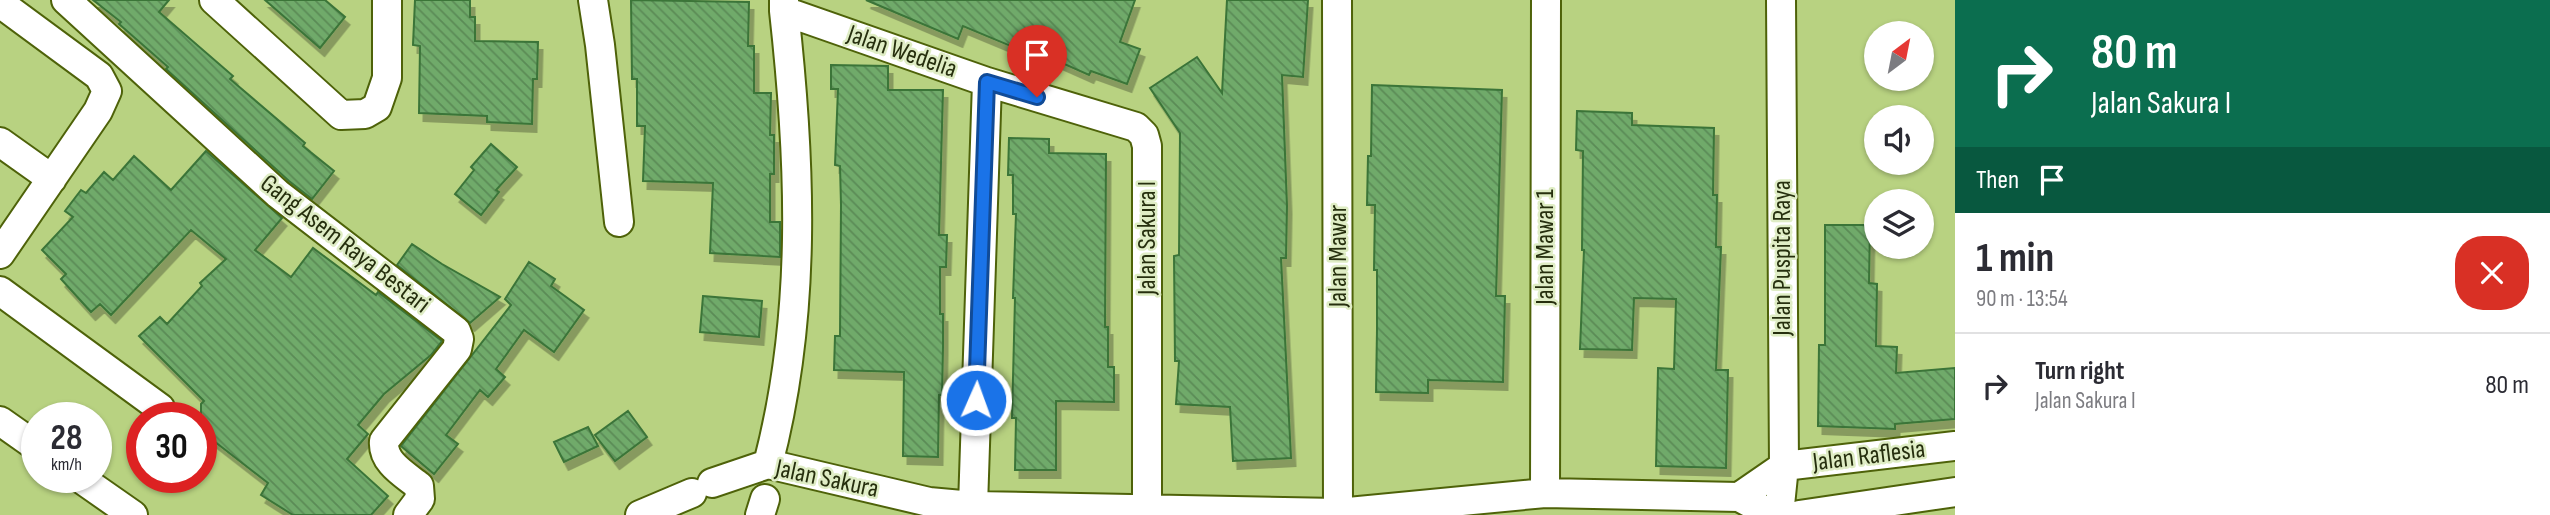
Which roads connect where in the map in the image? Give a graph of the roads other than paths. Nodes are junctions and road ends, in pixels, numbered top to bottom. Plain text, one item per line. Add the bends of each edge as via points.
1 (66, 0) edge
2 (214, 0) edge
3 (387, 0) edge
4 (593, 0) edge
5 (1337, 0) edge
6 (1546, 0) edge
7 (1781, 0) edge
8 (0, 3) edge
9 (784, 5) edge
10 (987, 82) junction
11 (0, 142) edge
12 (52, 178) junction
13 (619, 222) dead end
14 (0, 254) edge
15 (0, 291) edge
16 (152, 402) edge
17 (0, 421) edge
18 (21, 436) edge
19 (1955, 446) edge
20 (768, 464) junction
21 (1784, 466) junction
22 (1955, 492) edge
23 (101, 493) edge
24 (1545, 493) junction
25 (1740, 497) junction
26 (973, 506) junction
27 (1147, 509) junction
28 (1338, 513) junction
29 (133, 515) edge
30 (408, 515) edge
31 (640, 515) edge
32 (1773, 515) edge
33 (1779, 515) edge
34 (1799, 515) edge

1 - 30 street, Gang Asem Raya Bestari via 278,194 456,331 460,339 457,349 384,441 389,461 419,486 420,499
2 - 3 street via 341,115 365,114 377,107 387,78
4 - 13 street
5 - 28 street, Jalan Mawar
6 - 24 street, Jalan Mawar 1
7 - 21 street, Jalan Puspita Raya
8 - 12 street via 99,76 107,91 99,111
9 - 10 street, Jalan Wedelia
9 - 20 street via 793,93 796,283 791,351
10 - 26 street, Jalan Wedelia
10 - 27 street, Jalan Sakura I via 1136,127 1144,135
11 - 12 street
12 - 14 street
15 - 16 street
17 - 18 street
19 - 21 street, Jalan Raflesia
20 - 26 street, Jalan Sakura via 929,502
20 - 31 street, Jalan Sakura
21 - 25 street
21 - 33 street, Jalan Puspita Raya
22 - 34 street, Jalan Raflesia
23 - 29 street
24 - 25 street, Jalan Sakura
24 - 28 street, Jalan Sakura
25 - 32 street, Jalan Sakura
26 - 27 street, Jalan Sakura
27 - 28 street, Jalan Sakura

